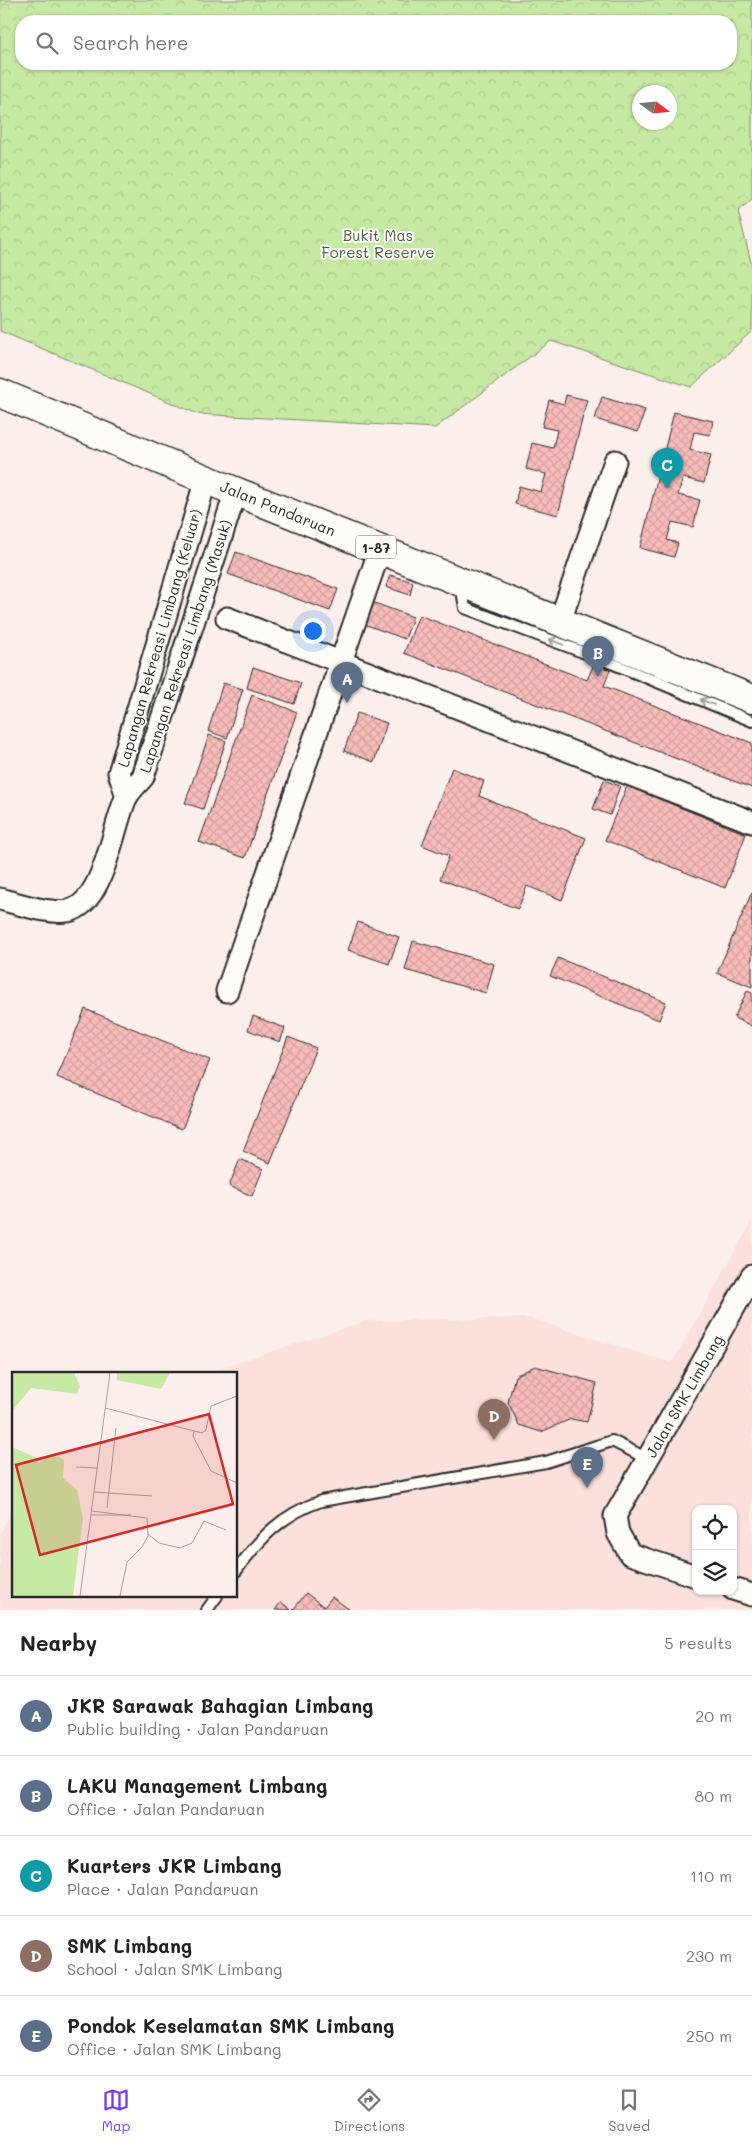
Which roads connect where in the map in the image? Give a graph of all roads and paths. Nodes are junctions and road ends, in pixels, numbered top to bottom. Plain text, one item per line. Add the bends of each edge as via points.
1 (0, 394) edge
2 (615, 461) dead end
3 (206, 478) junction
4 (236, 491) junction
5 (380, 549) junction
6 (460, 581) junction
7 (227, 618) dead end
8 (560, 621) junction
9 (341, 662) junction
10 (752, 699) edge
11 (752, 721) edge
12 (127, 796) junction
13 (752, 822) edge
14 (0, 899) edge
15 (227, 991) dead end
16 (752, 1276) edge
17 (648, 1459) junction
18 (238, 1569) edge
19 (692, 1575) edge
20 (737, 1590) edge
21 (752, 1595) edge
22 (216, 1598) edge
23 (207, 1610) edge

1 - 3 highway, Jalan Pandaruan / 1-87
2 - 8 street
3 - 4 highway, Jalan Pandaruan / 1-87
3 - 12 street, Lapangan Rekreasi Limbang (Keluar) via 119,773
4 - 5 highway, Jalan Pandaruan / 1-87
4 - 12 street, Lapangan Rekreasi Limbang (Masuk) via 143,777
5 - 6 highway, Jalan Pandaruan / 1-87
5 - 9 street
6 - 8 highway, Jalan Pandaruan / 1-87
11 -> 6 lane via 604,660 465,608
7 - 9 street
8 - 10 highway, Jalan Pandaruan / 1-87
9 - 13 street
9 - 15 street
12 - 14 street via 96,885 84,902 69,911 42,910
16 - 17 street, Jalan SMK Limbang
17 - 18 lane via 612,1441 546,1462 321,1502 301,1508 283,1519
17 - 19 street, Jalan SMK Limbang via 616,1516 618,1533 630,1554
20 - 21 street
22 - 23 lane

